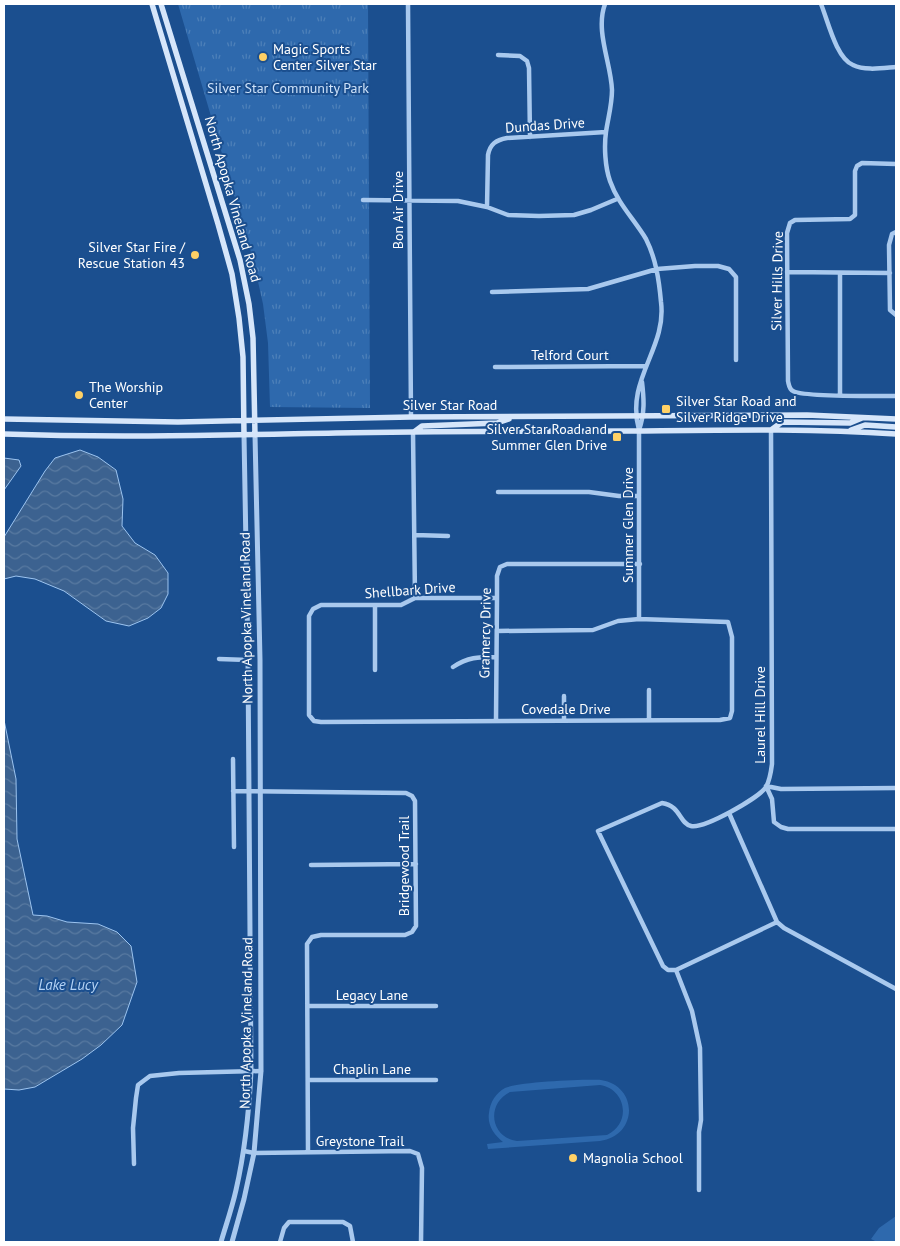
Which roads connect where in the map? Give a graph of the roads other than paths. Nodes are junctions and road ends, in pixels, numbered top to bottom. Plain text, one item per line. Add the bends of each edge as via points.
1 (152, 4) edge
2 (161, 4) edge
3 (408, 4) edge
4 (598, 4) edge
5 (821, 4) edge
6 (604, 5) edge
7 (498, 55) dead end
8 (896, 67) edge
9 (185, 79) junction
10 (176, 82) junction
11 (606, 132) junction
12 (530, 137) junction
13 (896, 164) edge
14 (617, 199) junction
15 (363, 200) dead end
16 (409, 201) junction
17 (487, 207) junction
18 (896, 232) edge
19 (889, 249) junction
20 (896, 249) edge
21 (657, 269) junction
22 (787, 272) junction
23 (840, 272) junction
24 (890, 273) junction
25 (492, 292) dead end
26 (896, 314) edge
27 (736, 360) dead end
28 (645, 366) junction
29 (494, 367) dead end
30 (642, 378) junction
31 (840, 395) junction
32 (896, 396) edge
33 (411, 417) junction
34 (514, 417) junction
35 (636, 417) junction
36 (644, 417) junction
37 (864, 417) junction
38 (4, 419) edge
39 (896, 419) edge
40 (244, 421) junction
41 (255, 421) junction
42 (896, 427) edge
43 (639, 430) junction
44 (771, 430) junction
45 (414, 432) junction
46 (847, 432) junction
47 (4, 434) edge
48 (896, 434) edge
49 (255, 435) junction
50 (244, 436) junction
51 (498, 492) dead end
52 (639, 496) junction
53 (415, 536) junction
54 (448, 536) dead end
55 (640, 564) junction
56 (415, 598) junction
57 (496, 598) junction
58 (375, 605) junction
59 (639, 619) junction
60 (497, 631) junction
61 (496, 657) junction
62 (219, 659) dead end
63 (248, 660) junction
64 (453, 667) dead end
65 (375, 670) dead end
66 (649, 690) dead end
67 (564, 696) dead end
68 (309, 715) joint
69 (496, 720) junction
70 (564, 720) junction
71 (649, 720) junction
72 (234, 759) dead end
73 (766, 786) junction
74 (896, 788) edge
75 (234, 791) junction
76 (249, 791) junction
77 (260, 791) junction
78 (729, 813) junction
79 (896, 829) edge
80 (234, 847) dead end
81 (311, 864) dead end
82 (416, 864) junction
83 (777, 922) junction
84 (676, 970) junction
85 (896, 989) edge
86 (308, 1006) junction
87 (436, 1006) dead end
88 (261, 1071) junction
89 (251, 1072) junction
90 (308, 1080) junction
91 (436, 1080) dead end
92 (244, 1151) junction
93 (308, 1152) junction
94 (254, 1153) junction
95 (134, 1164) dead end
96 (699, 1190) dead end
97 (221, 1242) edge
98 (232, 1242) edge
99 (280, 1242) edge
100 (353, 1242) edge
101 (421, 1242) edge

1 - 10 main road, North Apopka Vineland Road
2 - 9 main road, North Apopka Vineland Road
3 - 16 street, Bon Air Drive
4 - 6 street
5 - 8 street via 844,58 853,65 866,68
6 - 11 street via 602,24 612,89
7 - 12 street via 520,56 527,61
9 - 10 street
9 - 41 main road, North Apopka Vineland Road via 240,260 253,338
10 - 40 main road, North Apopka Vineland Road via 232,274 243,358
11 - 12 street, Dundas Drive
11 - 14 street via 609,179
12 - 17 street, Dundas Drive via 497,140 490,147
13 - 22 street, Silver Hills Drive via 857,166 855,215 850,219 795,220 790,223
14 - 17 street via 574,215 508,215
14 - 21 street via 651,249
15 - 16 street
16 - 17 street via 458,201
16 - 33 street, Bon Air Drive
18 - 19 street via 892,234
19 - 20 street
19 - 24 street
21 - 25 street via 588,289
21 - 27 street via 718,266 729,269 736,277
21 - 28 street via 662,305 653,352
22 - 23 street
22 - 31 street, Silver Hills Drive via 790,390
23 - 24 street
23 - 31 street
24 - 26 street via 890,310
28 - 29 street, Telford Court
28 - 30 street
30 - 35 street
30 - 36 street
31 - 32 street, Silver Hills Drive
33 - 34 main road, Silver Star Road
33 - 41 main road, Silver Star Road
34 - 35 main road, Silver Star Road
34 - 45 main road via 497,423 422,426
35 - 36 main road, Silver Star Road
35 - 43 street
36 - 37 main road, Silver Star Road
36 - 43 street
37 - 39 main road, Silver Star Road
37 - 44 main road via 850,423 782,422
38 - 40 main road, Silver Star Road
40 - 41 main road, Silver Star Road
40 - 50 main road, North Apopka Vineland Road
41 - 49 main road, North Apopka Vineland Road
42 - 46 main road via 865,425
43 - 44 main road, Silver Star Road
43 - 45 main road, Silver Star Road
43 - 52 street, Summer Glen Drive
44 - 46 main road, Silver Star Road
44 - 73 street, Laurel Hill Drive via 772,764
45 - 49 main road, Silver Star Road
45 - 53 street
46 - 48 main road, Silver Star Road
47 - 50 main road, Silver Star Road
49 - 50 main road, Silver Star Road
49 - 77 street, North Apopka Vineland Road
50 - 63 street, North Apopka Vineland Road
51 - 52 street via 589,492
52 - 55 street, Summer Glen Drive
53 - 54 street
53 - 56 street
55 - 57 street, Gramercy Drive via 507,564 500,567 497,576
55 - 59 street, Summer Glen Drive
56 - 57 street, Shellbark Drive
56 - 58 street, Shellbark Drive via 401,605
57 - 60 street, Gramercy Drive
58 - 65 street
58 - 68 street, Shellbark Drive via 322,605 313,609 310,616
59 - 60 street via 618,621 593,630
59 - 71 street, Covedale Drive via 728,622 732,637 730,718
60 - 61 street, Gramercy Drive
61 - 64 street via 473,657
61 - 69 street, Gramercy Drive
62 - 63 street
63 - 76 street, North Apopka Vineland Road
66 - 71 street
67 - 70 street
68 - 69 street, Covedale Drive via 314,721 321,722
69 - 70 street, Covedale Drive
70 - 71 street, Covedale Drive
72 - 75 street
73 - 74 street via 781,789
73 - 78 street
73 - 79 street via 772,799 774,822 781,827
75 - 76 street, Bridgewood Trail
75 - 80 street
76 - 77 street, Bridgewood Trail
76 - 89 street, North Apopka Vineland Road
77 - 82 street, Bridgewood Trail via 406,793 415,801
77 - 88 street, North Apopka Vineland Road
78 - 83 street
78 - 84 street via 691,826 685,823 677,810 662,803 598,831 663,966
81 - 82 street
82 - 86 street, Bridgewood Trail via 416,926 412,932 406,935 312,937 307,944
83 - 84 street
83 - 85 street
84 - 96 street via 692,1012 700,1048
86 - 87 street, Legacy Lane
86 - 90 street, Bridgewood Trail
88 - 89 street
88 - 94 street, North Apopka Vineland Road
89 - 92 street, North Apopka Vineland Road
89 - 95 street via 150,1076 138,1085 133,1128
90 - 91 street, Chaplin Lane
90 - 93 street, Bridgewood Trail
92 - 94 street, Greystone Trail
92 - 97 street, North Apopka Vineland Road
93 - 94 street, Greystone Trail
93 - 101 street, Greystone Trail via 410,1151 418,1154 422,1168
94 - 98 street, North Apopka Vineland Road
99 - 100 street via 284,1228 290,1222 343,1222 350,1226

